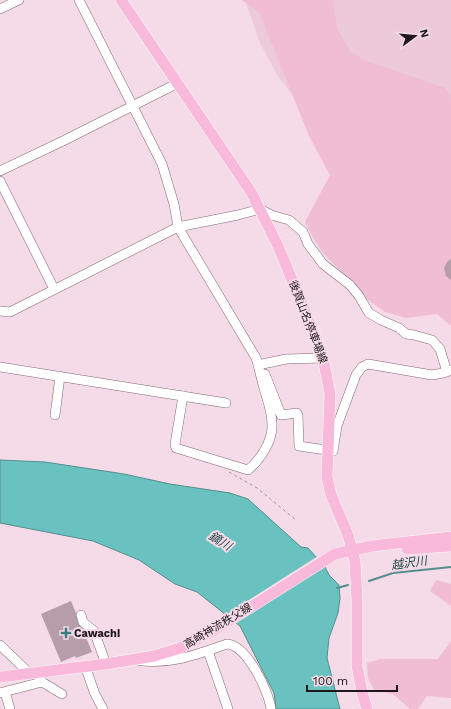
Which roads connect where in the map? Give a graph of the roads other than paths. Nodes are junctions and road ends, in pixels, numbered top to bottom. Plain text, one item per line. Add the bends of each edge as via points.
1 (19, 0) edge
2 (79, 0) edge
3 (121, 0) edge
4 (0, 9) edge
5 (178, 83) junction
6 (133, 106) junction
7 (0, 171) edge
8 (0, 181) edge
9 (260, 209) junction
10 (178, 227) junction
11 (54, 289) junction
12 (0, 312) edge
13 (323, 358) junction
14 (260, 365) junction
15 (0, 367) edge
16 (449, 371) edge
17 (60, 376) junction
18 (183, 396) junction
19 (226, 403) dead end
20 (55, 415) dead end
21 (327, 450) junction
22 (451, 537) edge
23 (451, 546) edge
24 (352, 550) junction
25 (80, 615) dead end
26 (0, 645) edge
27 (208, 651) junction
28 (135, 660) junction
29 (106, 664) junction
30 (85, 666) junction
31 (36, 675) junction
32 (0, 677) edge
33 (2, 692) edge
34 (62, 694) dead end
35 (10, 709) edge
36 (103, 709) edge
37 (228, 709) edge
38 (271, 709) edge
39 (367, 709) edge

1 - 4 street
2 - 6 street
3 - 5 main road, 後賀山名停車場線
5 - 6 street
5 - 9 main road, 後賀山名停車場線
6 - 7 street
6 - 10 street via 162,164
8 - 11 street
9 - 10 street
9 - 13 main road, 後賀山名停車場線 via 294,282
9 - 16 street via 289,220 303,232 308,244 323,264 350,285 369,313 406,334 432,340 440,349
10 - 11 street
10 - 14 street
11 - 12 street via 10,312
13 - 14 street via 286,359
13 - 21 main road, 後賀山名停車場線 via 330,394
14 - 18 street via 273,425 263,452 256,464 248,470 176,448
14 - 21 street via 281,415 298,415 299,446
15 - 17 street
16 - 21 street via 432,375 368,364 362,367 356,374 337,426 334,449
17 - 18 street
17 - 20 street
18 - 19 street
21 - 24 main road, 後賀山名停車場線 via 329,488
22 - 24 main road, 高崎神流秩父線
23 - 24 main road, 高崎神流秩父線
24 - 28 main road, 高崎神流秩父線 via 325,560 191,643 174,651
24 - 39 main road, 後賀山名停車場線 via 357,579 357,666
25 - 29 street via 83,622 94,631
26 - 31 street
27 - 28 street via 159,662
27 - 37 street
27 - 38 street via 227,644 242,651 267,692
28 - 29 main road, 高崎神流秩父線
29 - 30 main road, 高崎神流秩父線
30 - 31 main road, 高崎神流秩父線
30 - 36 street
31 - 32 main road, 高崎神流秩父線
31 - 33 street
31 - 34 street
33 - 35 street

